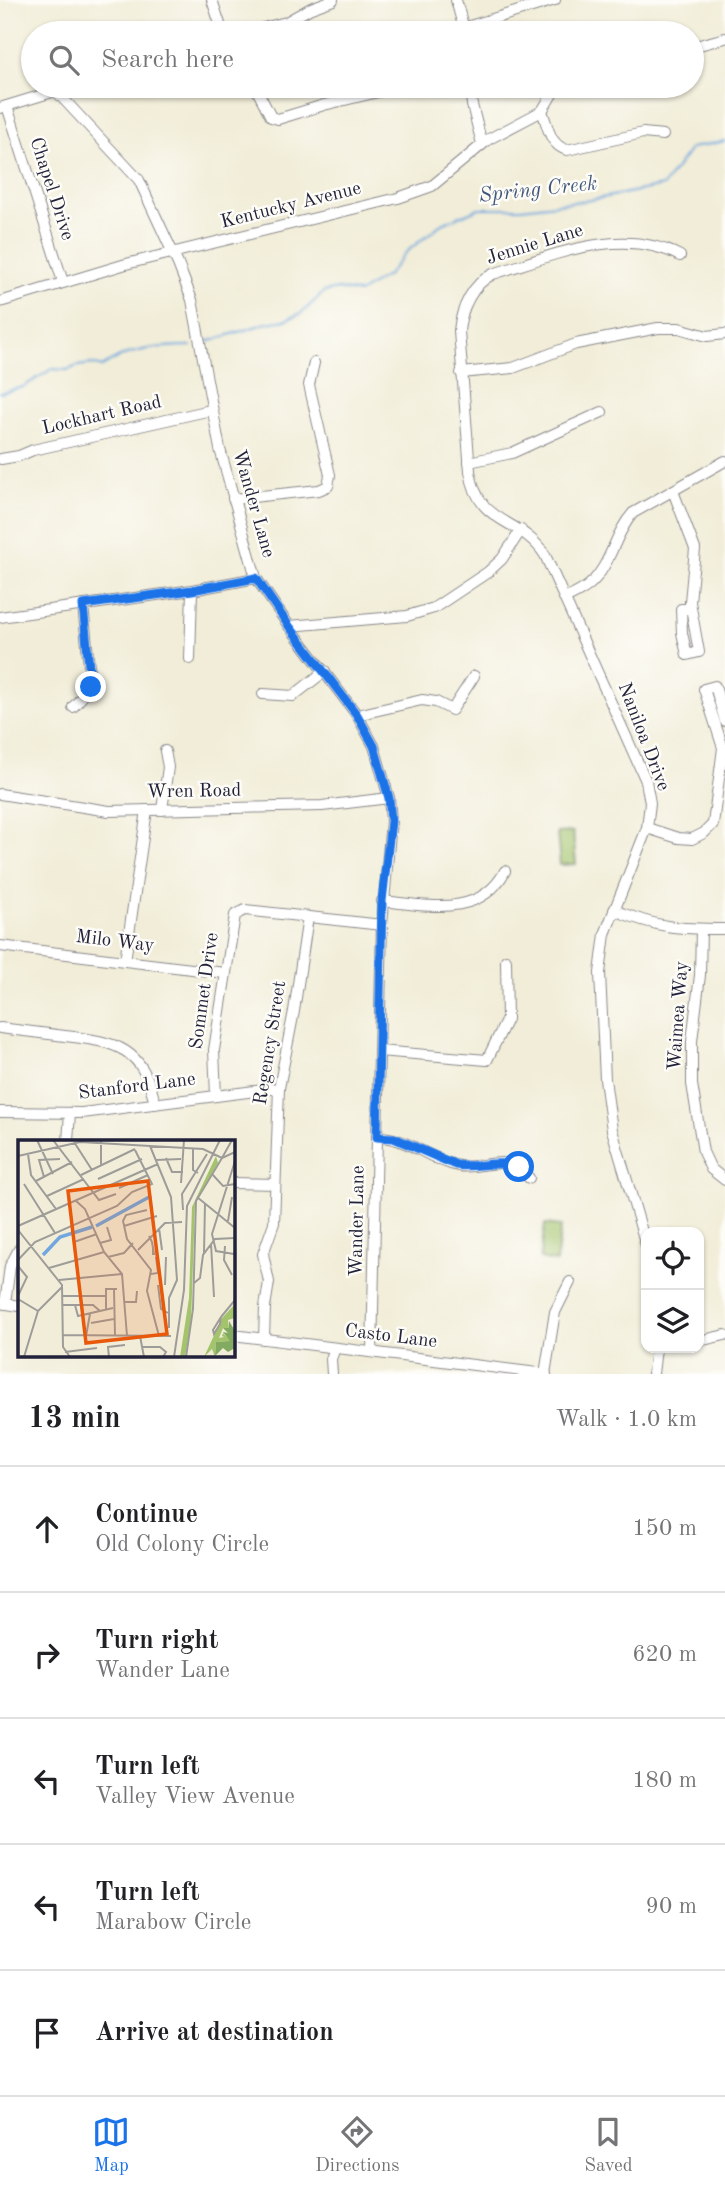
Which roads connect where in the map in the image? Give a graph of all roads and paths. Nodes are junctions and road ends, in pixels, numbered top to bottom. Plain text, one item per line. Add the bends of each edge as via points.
1 (212, 0) edge
2 (333, 0) edge
3 (456, 0) edge
4 (555, 0) edge
5 (219, 21) edge
6 (288, 21) edge
7 (461, 21) edge
8 (493, 21) edge
9 (725, 38) edge
10 (704, 44) edge
11 (33, 98) edge
12 (62, 98) edge
13 (261, 98) edge
14 (353, 98) edge
15 (471, 98) edge
16 (550, 98) edge
17 (4, 107) edge
18 (542, 111) junction
19 (663, 135) dead end
20 (482, 144) junction
21 (173, 253) junction
22 (680, 257) dead end
23 (483, 280) joint
24 (63, 282) junction
25 (0, 302) edge
26 (725, 334) edge
27 (314, 363) dead end
28 (461, 373) junction
29 (211, 410) junction
30 (602, 412) dead end
31 (1, 459) edge
32 (725, 461) edge
33 (469, 462) junction
34 (673, 491) junction
35 (233, 499) junction
36 (521, 530) junction
37 (256, 578) junction
38 (192, 590) junction
39 (565, 599) junction
40 (83, 605) junction
41 (691, 605) dead end
42 (0, 617) edge
43 (289, 626) junction
44 (190, 659) dead end
45 (325, 671) junction
46 (474, 676) dead end
47 (263, 694) dead end
48 (73, 707) dead end
49 (357, 715) junction
50 (722, 723) edge
51 (165, 751) dead end
52 (0, 794) edge
53 (389, 798) junction
54 (147, 810) junction
55 (162, 810) junction
56 (647, 828) junction
57 (505, 871) dead end
58 (382, 901) junction
59 (614, 910) junction
60 (308, 917) junction
61 (382, 925) junction
62 (701, 929) junction
63 (725, 929) edge
64 (0, 946) edge
65 (506, 960) dead end
66 (125, 961) junction
67 (225, 973) junction
68 (0, 1028) edge
69 (379, 1051) junction
70 (279, 1088) junction
71 (216, 1096) junction
72 (155, 1104) junction
73 (0, 1112) edge
74 (70, 1113) junction
75 (377, 1137) junction
76 (68, 1140) edge
77 (529, 1178) dead end
78 (725, 1180) edge
79 (234, 1183) edge
80 (275, 1184) junction
81 (641, 1229) edge
82 (18, 1251) edge
83 (570, 1282) dead end
84 (2, 1304) edge
85 (234, 1335) edge
86 (725, 1335) edge
87 (264, 1339) junction
88 (704, 1339) edge
89 (335, 1348) junction
90 (372, 1352) junction
91 (655, 1353) edge
92 (484, 1370) edge
93 (332, 1374) edge
94 (545, 1374) edge
95 (653, 1374) edge

1 - 5 street
2 - 6 street
3 - 7 street
4 - 8 street
9 - 10 street
11 - 17 street
12 - 21 street, Wander Lane via 132,170
13 - 14 street via 271,117 278,119
15 - 20 street
16 - 18 street
17 - 24 street, Chapel Drive
18 - 19 street via 555,145 567,150 643,133
18 - 20 street, Kentucky Avenue
20 - 21 street, Kentucky Avenue via 439,181 416,192
21 - 24 street, Kentucky Avenue
21 - 29 street, Wander Lane via 197,317
22 - 23 street, Jennie Lane via 628,243 595,244
23 - 28 street, Naniloa Drive via 460,318
24 - 25 street, Kentucky Avenue
26 - 28 street via 707,336 658,328 576,344 513,368
27 - 35 street via 309,385 330,475 328,486
28 - 33 street, Naniloa Drive
29 - 31 street, Lockhart Road
29 - 35 street, Wander Lane
30 - 33 street via 512,453
32 - 34 street
33 - 36 street, Naniloa Drive via 483,505
34 - 39 street via 633,513 596,577
34 - 41 street via 695,549
35 - 37 street, Wander Lane
36 - 39 street, Naniloa Drive via 541,549
36 - 43 street via 488,572 434,608 407,616
37 - 38 street
37 - 43 street, Wander Lane
38 - 40 street
38 - 44 street
39 - 56 street, Naniloa Drive via 646,781 650,803
40 - 42 street
40 - 48 street via 91,687
43 - 45 street, Wander Lane
45 - 47 street via 293,696
45 - 49 street, Wander Lane
46 - 49 street via 452,710 422,700
49 - 53 street, Wander Lane via 374,746
50 - 56 street via 723,753 715,817 709,830 684,839
51 - 55 street via 168,766
52 - 54 street, Wren Road via 91,810
53 - 55 street, Wren Road via 322,806
53 - 58 street, Wander Lane via 391,821
54 - 55 street, Wren Road
54 - 66 street
56 - 59 street, Naniloa Drive
57 - 58 street via 488,892 458,906
58 - 61 street, Wander Lane
59 - 62 street via 660,926
59 - 81 street, Naniloa Drive via 600,965 605,1080 615,1143
60 - 61 street, Sommet Drive
60 - 67 street, Sommet Drive via 237,913
60 - 70 street, Regency Street
61 - 69 street, Wander Lane
62 - 63 street
62 - 78 street, Waimea Way via 692,1084 703,1152 711,1169
64 - 66 street, Milo Way
65 - 69 street via 508,1014 487,1059
66 - 67 street, Milo Way
67 - 71 street, Sommet Drive via 214,1050
68 - 72 street via 115,1045 144,1069
69 - 75 street, Wander Lane
70 - 71 street, Stanford Lane
70 - 80 street, Regency Street
71 - 72 street, Stanford Lane
72 - 74 street, Stanford Lane
73 - 74 street, Stanford Lane
74 - 76 street
75 - 77 street via 394,1138 465,1167 511,1164
75 - 90 street, Wander Lane
79 - 80 street
80 - 87 street, Regency Street via 274,1223 263,1251 269,1282
82 - 84 street
83 - 94 street via 555,1312
85 - 87 street, Casto Lane
86 - 88 street
87 - 89 street, Casto Lane
89 - 90 street, Casto Lane
89 - 93 street
90 - 92 street, Casto Lane
91 - 95 street
92 - 94 street, Casto Lane

